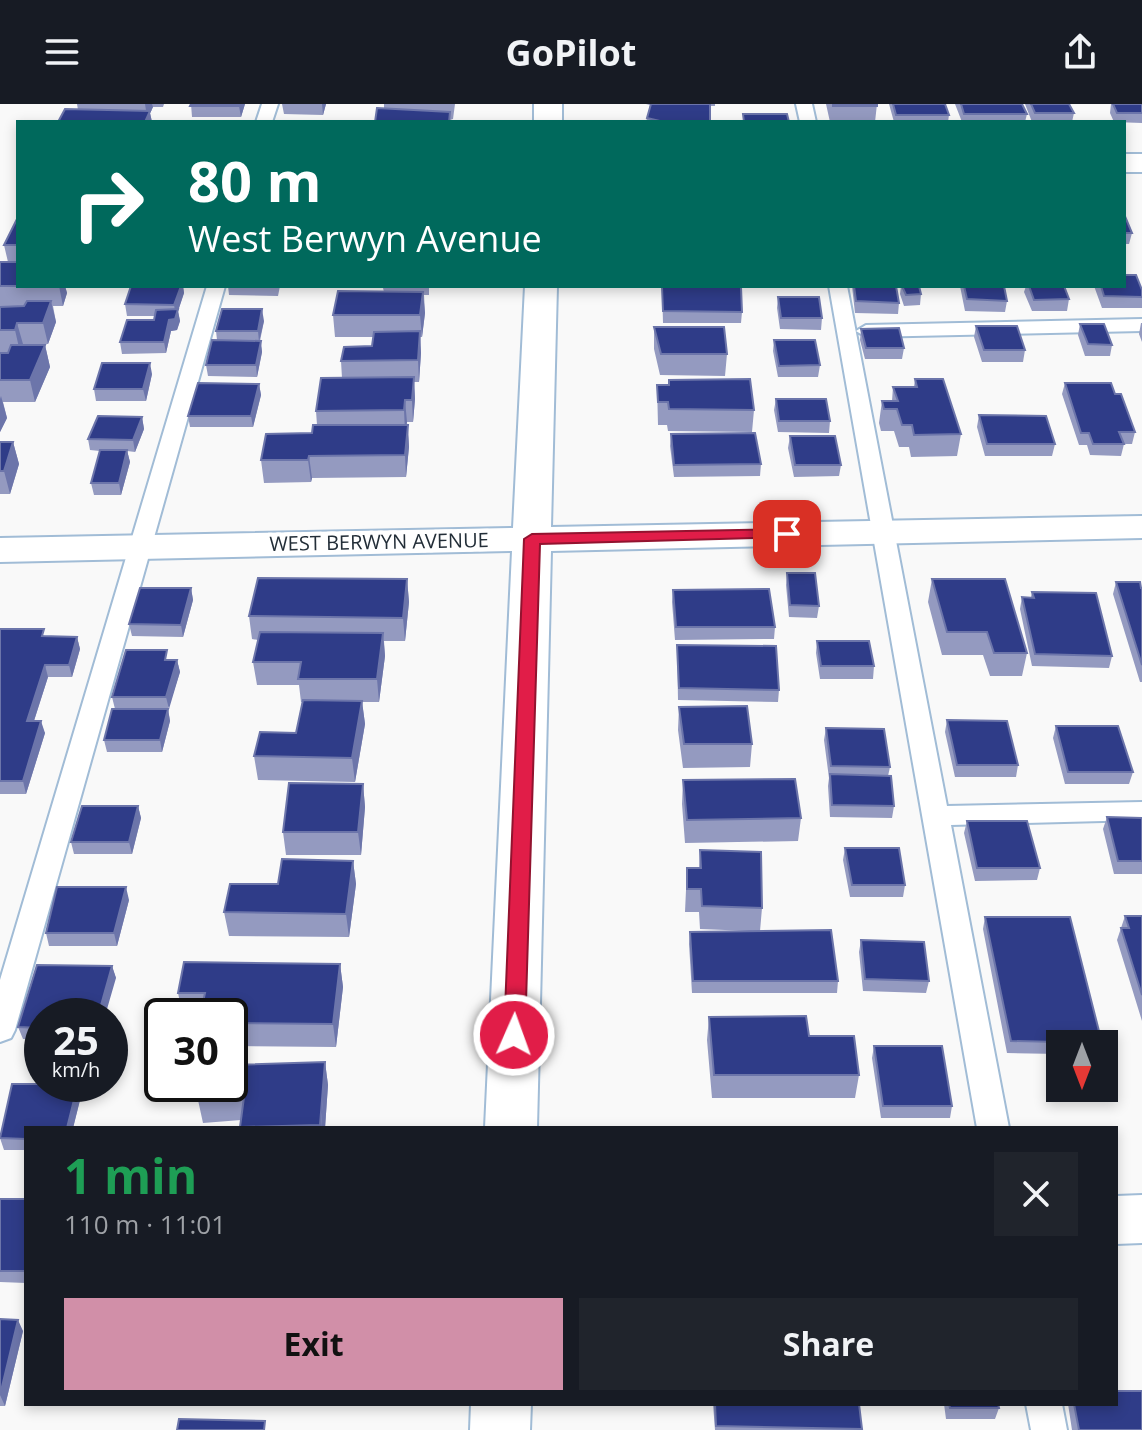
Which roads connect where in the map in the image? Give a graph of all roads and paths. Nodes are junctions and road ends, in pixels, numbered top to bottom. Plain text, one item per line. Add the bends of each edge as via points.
1 (215, 288) edge
2 (541, 288) edge
3 (838, 288) edge
4 (1142, 325) edge
5 (846, 331) junction
6 (1142, 527) edge
7 (883, 532) junction
8 (532, 539) junction
9 (138, 547) junction
10 (0, 550) edge
11 (1142, 811) edge
12 (936, 816) junction
13 (0, 1030) edge
14 (511, 1126) edge
15 (993, 1126) edge
16 (1142, 1219) edge
17 (1118, 1220) edge
18 (501, 1406) edge
19 (1044, 1406) edge
20 (500, 1430) edge
21 (1049, 1430) edge

1 - 9 lane
2 - 8 street
3 - 5 lane
4 - 5 lane
5 - 7 lane
6 - 7 street, WEST BERWYN AVENUE
7 - 8 street, WEST BERWYN AVENUE
7 - 12 lane
8 - 9 street, WEST BERWYN AVENUE
8 - 14 street
9 - 10 street, WEST BERWYN AVENUE
9 - 13 lane
11 - 12 lane
12 - 15 lane
16 - 17 street
18 - 20 street
19 - 21 lane

